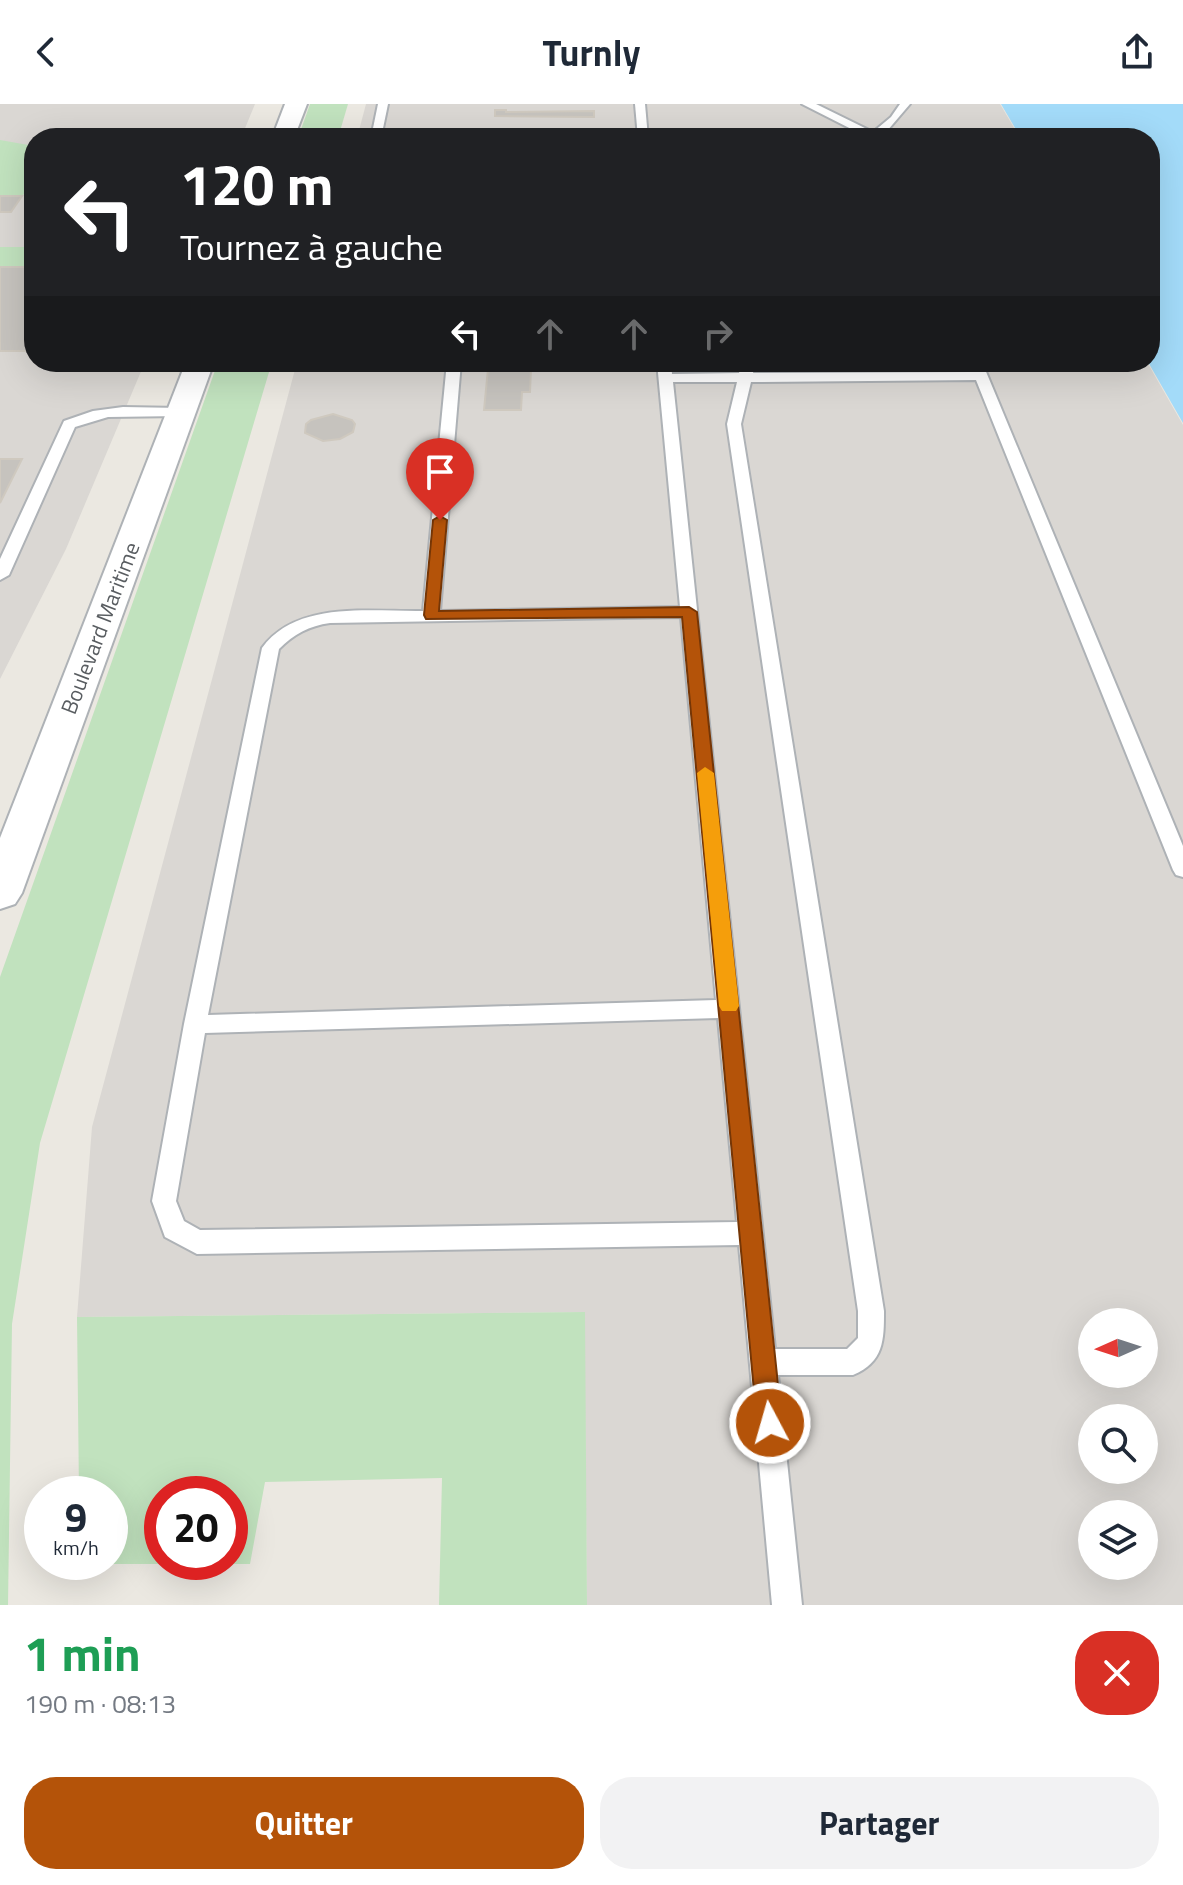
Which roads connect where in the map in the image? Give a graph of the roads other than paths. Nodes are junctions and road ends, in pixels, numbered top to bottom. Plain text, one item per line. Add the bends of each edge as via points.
1 (296, 104) edge
2 (383, 104) edge
3 (640, 104) edge
4 (807, 104) edge
5 (905, 104) edge
6 (287, 128) edge
7 (378, 128) edge
8 (642, 128) edge
9 (860, 128) edge
10 (885, 128) edge
11 (196, 372) edge
12 (453, 372) edge
13 (665, 372) edge
14 (747, 372) edge
15 (979, 372) edge
16 (181, 412) junction
17 (1, 575) edge
18 (689, 612) junction
19 (431, 615) junction
20 (1183, 870) edge
21 (0, 893) edge
22 (729, 1009) junction
23 (195, 1024) junction
24 (751, 1233) junction
25 (764, 1362) junction
26 (787, 1605) edge

1 - 6 street
2 - 7 lane
3 - 8 lane
4 - 9 lane
5 - 10 lane
11 - 16 street, Boulevard Maritime
12 - 19 lane
13 - 18 lane
14 - 25 lane via 734,424 871,1311 871,1343 853,1362
15 - 20 lane
16 - 17 lane via 123,412 69,424
16 - 21 street, Boulevard Maritime
18 - 19 lane
18 - 22 lane
19 - 23 lane via 308,621 284,633 271,648
22 - 23 lane
22 - 24 lane
23 - 24 lane via 164,1201 174,1229 197,1242
24 - 25 lane
25 - 26 lane

